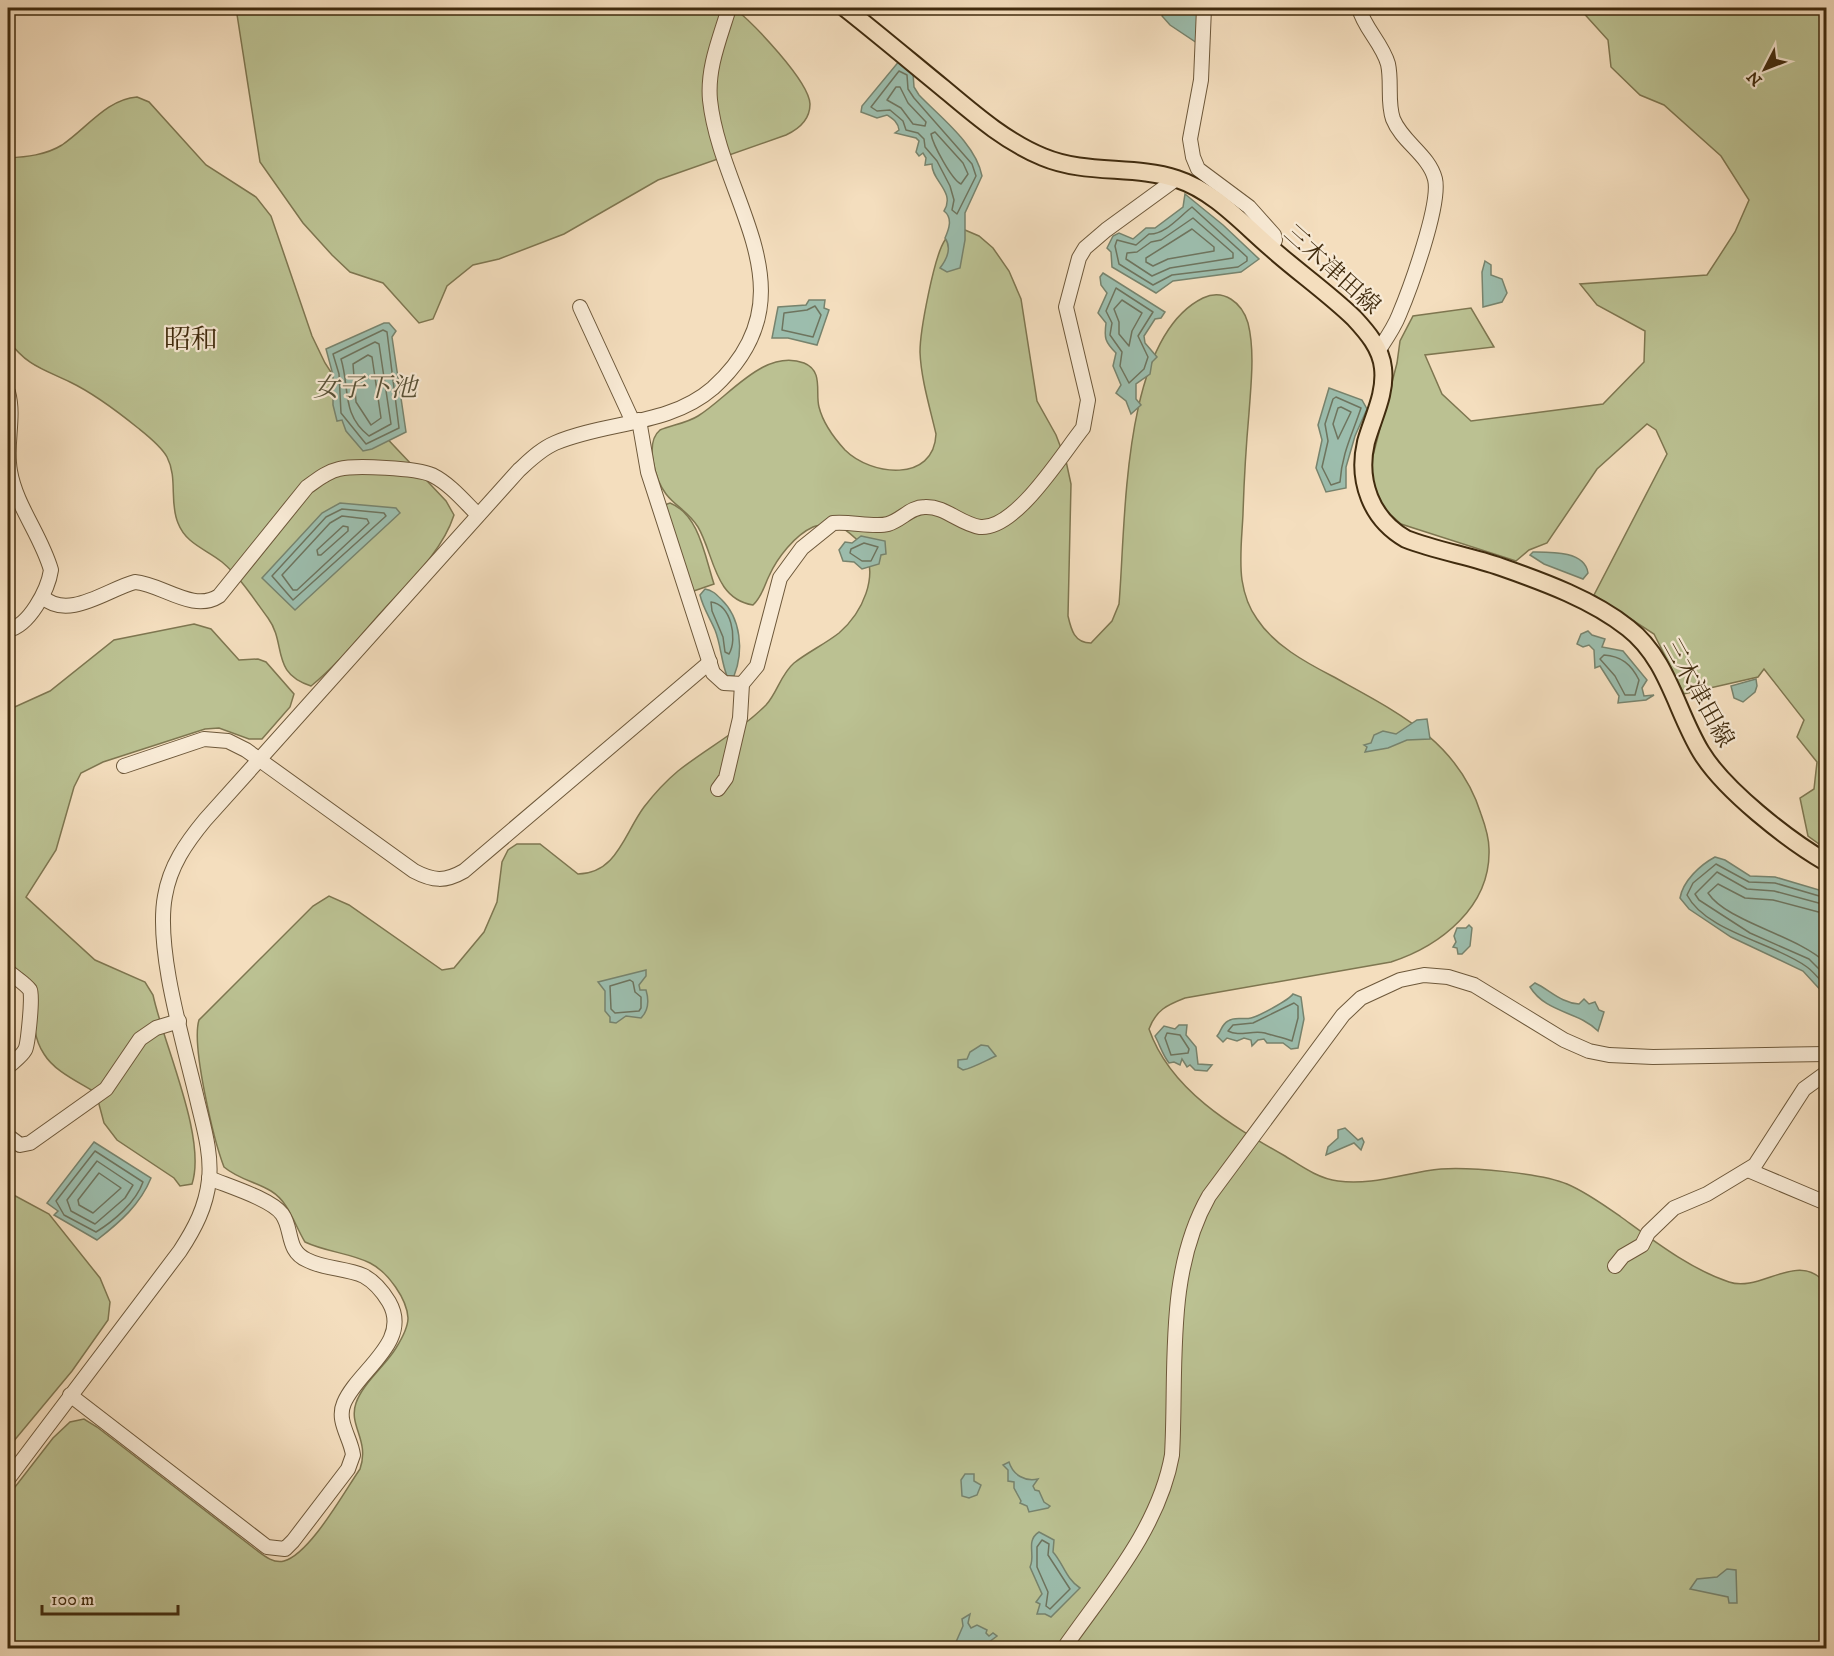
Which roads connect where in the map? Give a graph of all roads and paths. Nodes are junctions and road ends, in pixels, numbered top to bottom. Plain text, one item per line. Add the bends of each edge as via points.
1 (729, 8) edge
2 (845, 8) edge
3 (1204, 8) edge
4 (1359, 8) edge
5 (1176, 179) junction
6 (1271, 248) junction
7 (580, 307) dead end
8 (1378, 351) junction
9 (8, 392) edge
10 (636, 421) junction
11 (478, 514) junction
12 (43, 597) junction
13 (8, 630) edge
14 (710, 662) junction
15 (742, 684) junction
16 (260, 761) junction
17 (124, 766) dead end
18 (718, 789) dead end
19 (1827, 862) edge
20 (8, 971) edge
21 (179, 1021) junction
22 (1827, 1054) edge
23 (8, 1067) edge
24 (1827, 1073) edge
25 (8, 1136) edge
26 (1748, 1170) junction
27 (209, 1178) junction
28 (1827, 1203) edge
29 (1616, 1266) dead end
30 (70, 1395) junction
31 (8, 1479) edge
32 (1064, 1648) edge

1 - 10 street via 712,61 710,100 713,120 759,258 762,287 756,320 746,348 711,389 682,408
2 - 5 main road, 三木津田線 via 1013,142 1066,165
3 - 6 street via 1201,80 1190,139 1193,157 1198,169 1249,207 1274,235
4 - 8 street via 1388,65 1394,119 1430,166 1436,194 1399,315
5 - 6 main road, 三木津田線 via 1212,198
5 - 15 street via 1106,230 1079,258 1066,307 1088,415 1083,428 1026,500 1003,522 990,527 962,521 937,507 923,507 888,524 845,521 827,526 802,548 780,578 757,666
6 - 8 main road, 三木津田線 via 1347,312
7 - 10 street
8 - 19 main road, 三木津田線 via 1383,384 1363,465 1365,485 1377,514 1406,539 1502,567 1587,603 1629,628 1660,666 1715,772 1758,811
9 - 12 street via 10,472 51,570
10 - 11 street via 575,436 539,452
10 - 14 street via 648,472
11 - 12 street via 431,475 413,470 340,468 307,488 213,600 193,601 135,582 67,606 50,604
11 - 16 street
12 - 13 street via 15,629
14 - 15 street via 723,682
14 - 16 street via 464,871 441,880 414,871
15 - 18 street via 741,718 726,778
16 - 17 street via 246,750 216,738
16 - 21 street via 192,836 171,874 162,914 163,935
20 - 23 street via 29,988 33,998 27,1028 29,1042
21 - 25 street via 156,1028 140,1039 106,1089 30,1143 20,1145
21 - 27 street via 209,1153
22 - 32 street via 1653,1057 1589,1051 1564,1040 1501,999 1448,977 1424,975 1400,980 1361,998 1329,1031 1209,1196 1194,1223 1183,1259 1178,1299 1169,1473 1141,1537
24 - 26 street via 1804,1089
26 - 28 street
26 - 29 street via 1674,1208 1648,1233 1642,1245 1623,1256
27 - 30 street via 196,1226
27 - 30 street via 274,1206 283,1215 296,1252 306,1260 363,1276 375,1284 393,1310 392,1338 344,1402 342,1421 353,1455 348,1469 285,1549 267,1547
30 - 31 street

